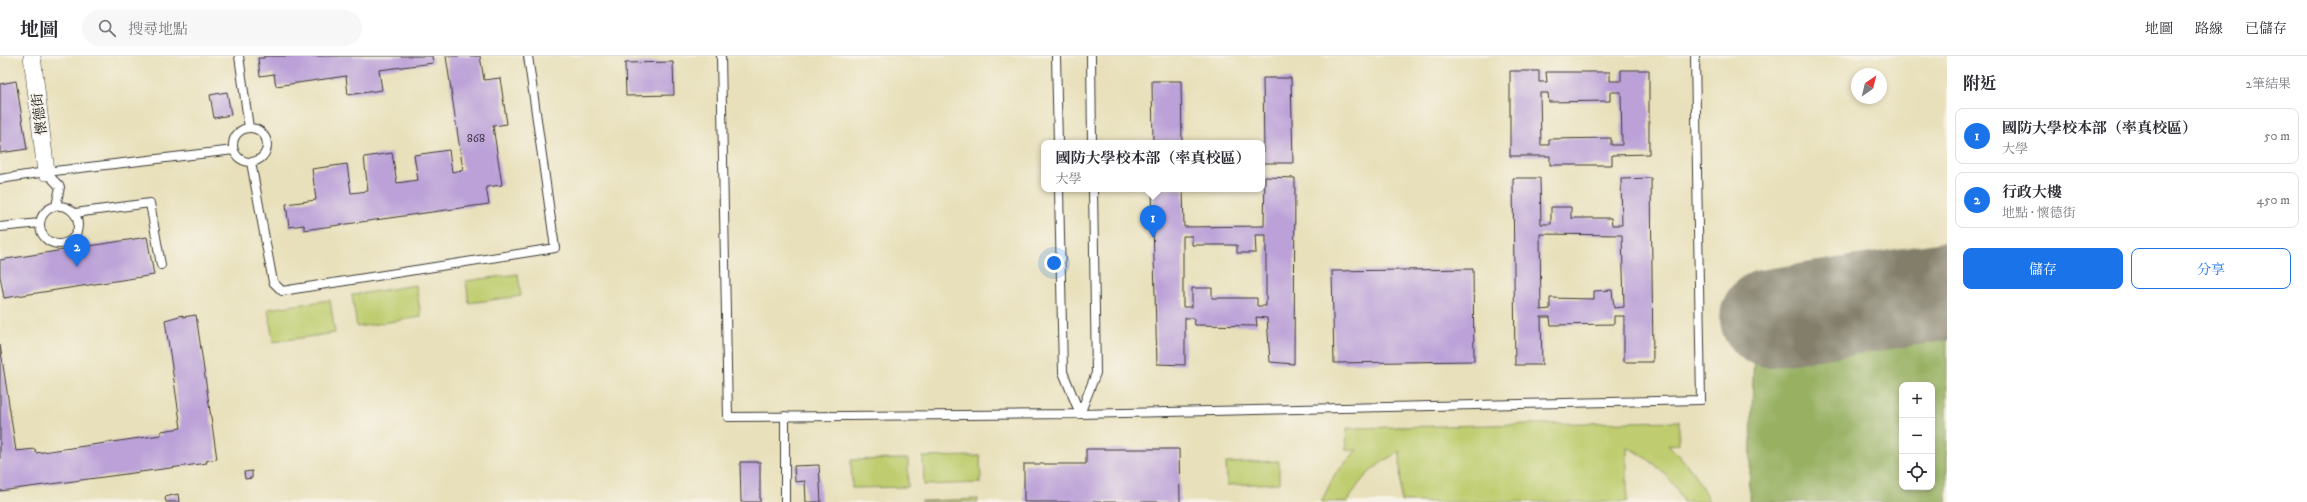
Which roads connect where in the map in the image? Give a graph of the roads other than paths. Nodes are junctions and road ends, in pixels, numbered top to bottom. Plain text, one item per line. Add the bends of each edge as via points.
1 (32, 56) edge
2 (239, 56) edge
3 (528, 56) edge
4 (721, 56) edge
5 (1056, 56) edge
6 (1091, 56) edge
7 (1695, 56) edge
8 (249, 128) junction
9 (1058, 140) edge
10 (1092, 140) edge
11 (234, 150) junction
12 (251, 162) junction
13 (46, 172) junction
14 (0, 179) edge
15 (1059, 192) edge
16 (1093, 192) edge
17 (56, 206) junction
18 (75, 213) junction
19 (40, 223) junction
20 (0, 227) edge
21 (161, 265) dead end
22 (1080, 414) junction
23 (785, 416) junction
24 (785, 502) edge

1 - 13 street, 懷德街
2 - 8 lane
3 - 12 lane via 556,248 282,291 273,282
4 - 23 lane via 728,417
5 - 9 lane
6 - 10 lane
7 - 22 lane via 1701,400
8 - 11 lane via 236,135 233,142
8 - 12 lane via 256,129 266,140 264,154
11 - 12 lane via 244,161
11 - 13 lane
13 - 14 lane
13 - 17 lane via 60,188
15 - 22 lane via 1063,372
16 - 22 lane via 1096,373
17 - 18 lane via 66,206
17 - 19 lane via 48,209
18 - 19 lane via 79,220 79,230 74,239 65,244 47,240 41,232
18 - 21 lane via 150,203
19 - 20 lane
22 - 23 lane
23 - 24 lane

